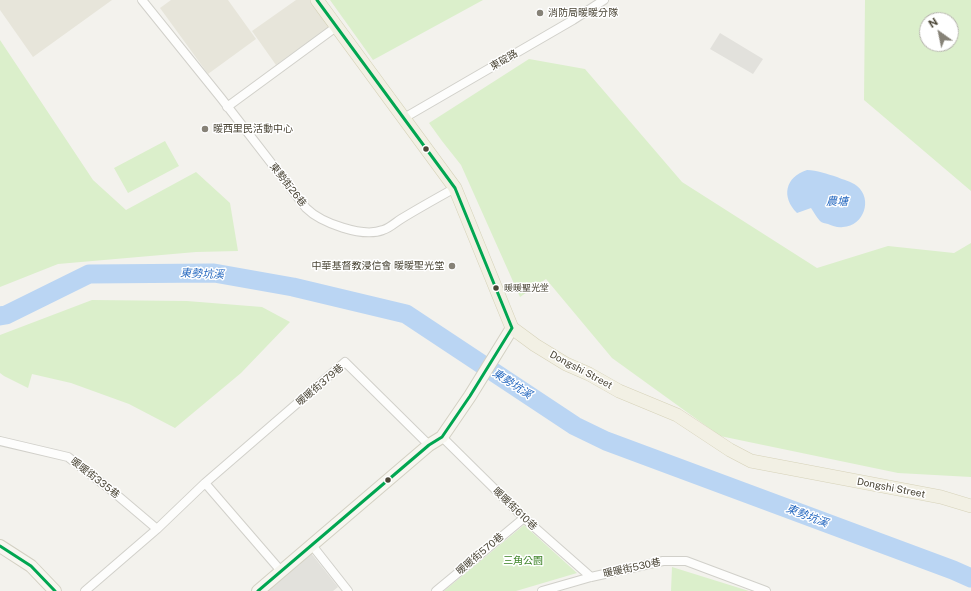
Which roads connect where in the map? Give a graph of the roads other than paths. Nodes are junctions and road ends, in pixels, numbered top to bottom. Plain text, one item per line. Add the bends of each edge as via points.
1 (142, 0) edge
2 (317, 0) edge
3 (604, 0) edge
4 (336, 27) junction
5 (227, 107) junction
6 (404, 118) junction
7 (455, 188) junction
8 (512, 328) junction
9 (442, 437) junction
10 (0, 441) edge
11 (429, 445) junction
12 (205, 483) junction
13 (971, 506) edge
14 (524, 518) junction
15 (156, 529) junction
16 (311, 544) junction
17 (0, 546) edge
18 (281, 571) junction
19 (591, 577) junction
20 (55, 591) edge
21 (85, 591) edge
22 (258, 591) edge
23 (348, 591) edge
24 (436, 591) edge
25 (542, 591) edge
26 (766, 591) edge

1 - 5 street, 東勢街26巷
2 - 4 main road
3 - 6 street, 東碇路
4 - 5 street
4 - 6 main road
5 - 7 street, 東勢街26巷 via 306,208 313,215 329,223 369,232 383,230
6 - 7 main road
7 - 8 main road
8 - 9 street
8 - 13 main road, Dongshi Street via 566,364 619,391 677,415 751,461 941,497
9 - 11 street
9 - 14 street, 暖暖街610巷
10 - 15 street, 暖暖街335巷 via 68,457
11 - 12 street, 暖暖街379巷 via 345,362
11 - 16 street
12 - 15 street, 暖暖街379巷
12 - 18 street
14 - 19 street, 暖暖街610巷
14 - 24 street, 暖暖街570巷
15 - 21 street, 暖暖街379巷
16 - 18 street
16 - 23 street
17 - 20 street via 31,566
18 - 22 street
19 - 25 street, 暖暖街530巷
19 - 26 street, 暖暖街530巷 via 664,561 686,561

